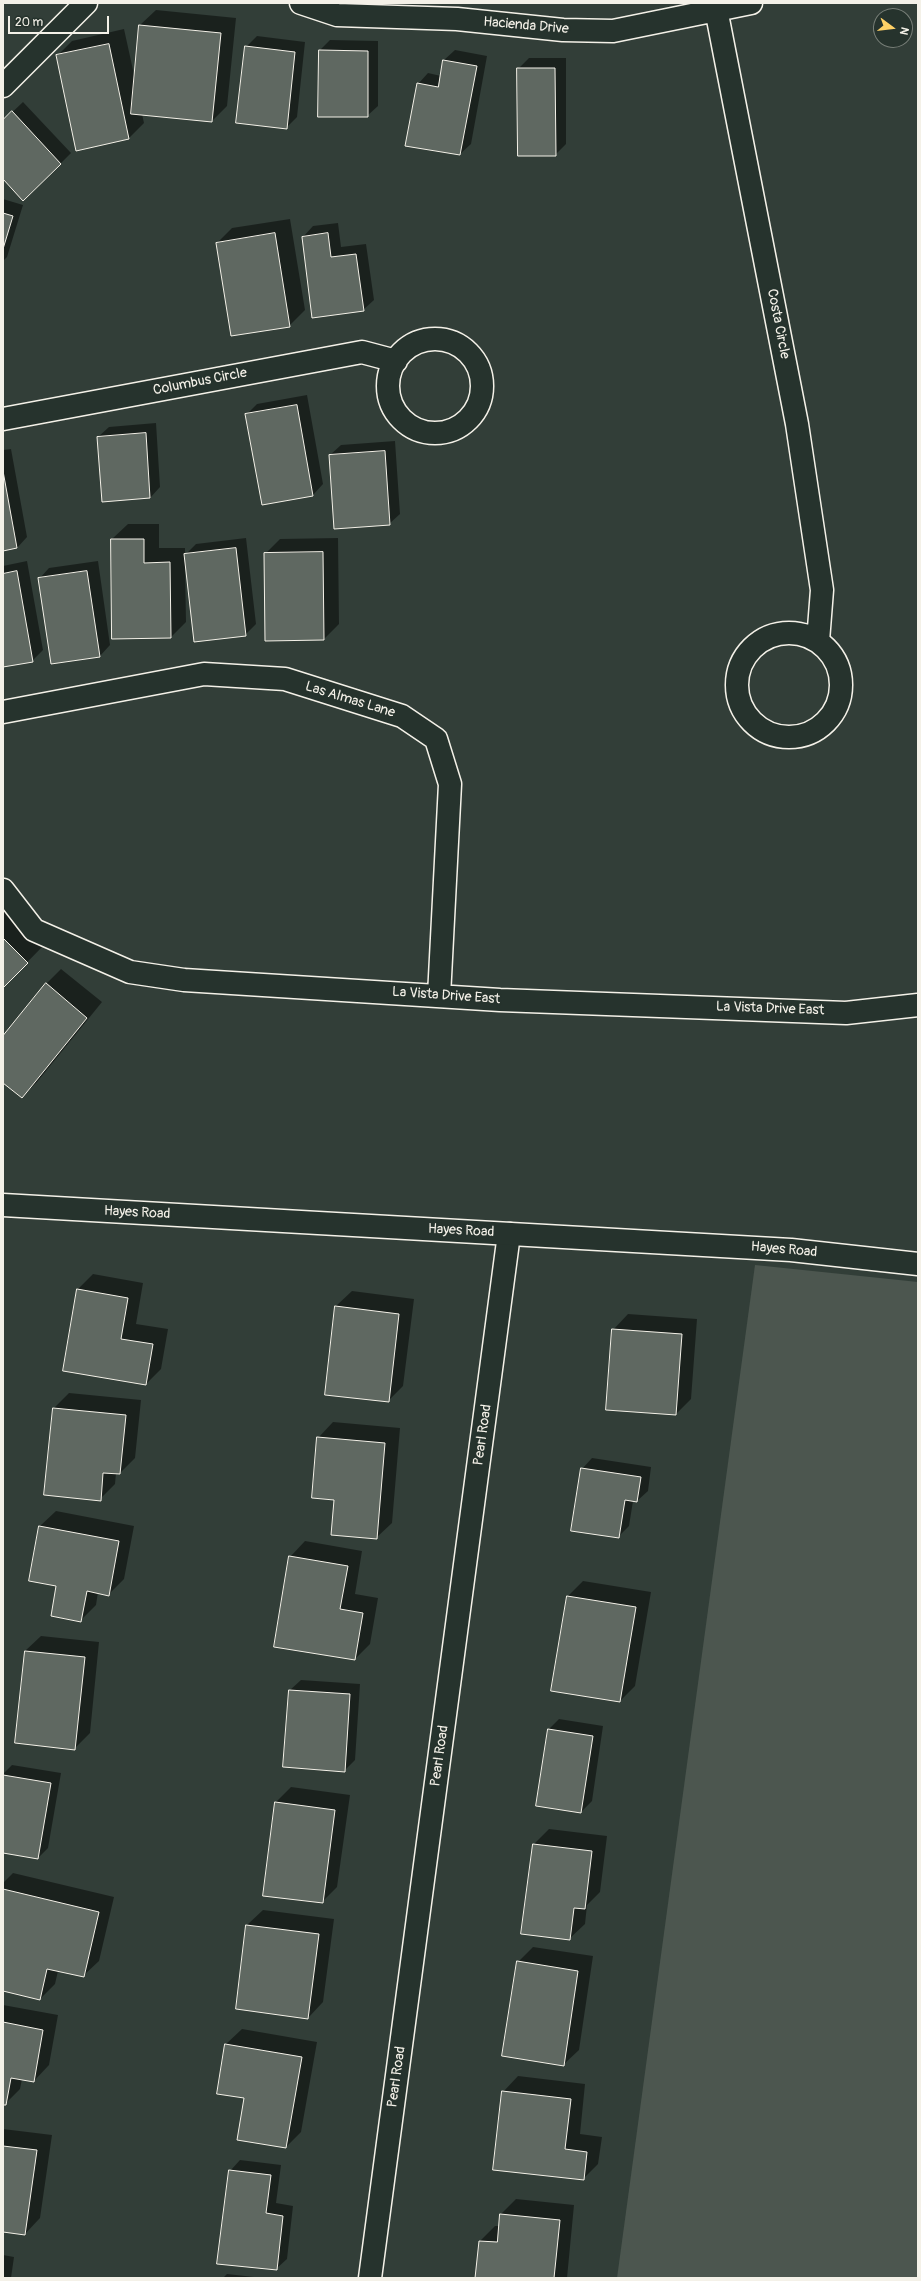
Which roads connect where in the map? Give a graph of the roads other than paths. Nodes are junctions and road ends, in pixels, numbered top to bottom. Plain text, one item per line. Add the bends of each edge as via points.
1 (86, 3) edge
2 (301, 3) edge
3 (751, 3) edge
4 (716, 9) junction
5 (3, 86) edge
6 (396, 360) junction
7 (3, 419) edge
8 (818, 641) junction
9 (3, 712) edge
10 (3, 890) edge
11 (439, 996) junction
12 (918, 1005) edge
13 (3, 1205) edge
14 (509, 1234) junction
15 (918, 1264) edge
16 (370, 2278) edge

1 - 5 street
2 - 4 street, Hacienda Drive via 338,15 457,19 563,30 613,30
3 - 4 street, Hacienda Drive
4 - 8 street, Costa Circle via 797,424 822,590
6 - 6 street via 389,378 388,396 396,413 409,426 426,433 444,433 461,426 474,412 481,395 481,377 474,360 461,347 444,340 425,340 408,347
6 - 7 street, Columbus Circle via 362,352
8 - 8 street via 800,633 779,633 760,642 746,656 738,675 738,695 745,714 760,729 778,737 799,737 818,729 832,714 840,696 841,675 832,656
9 - 11 street, Las Almas Lane via 204,674 285,679 402,716 436,739 450,784
10 - 11 street, La Vista Drive East via 34,930 130,972 184,980
11 - 12 street, La Vista Drive East via 846,1012
13 - 14 street, Hayes Road
14 - 15 street, Hayes Road via 791,1250
14 - 16 street, Pearl Road

